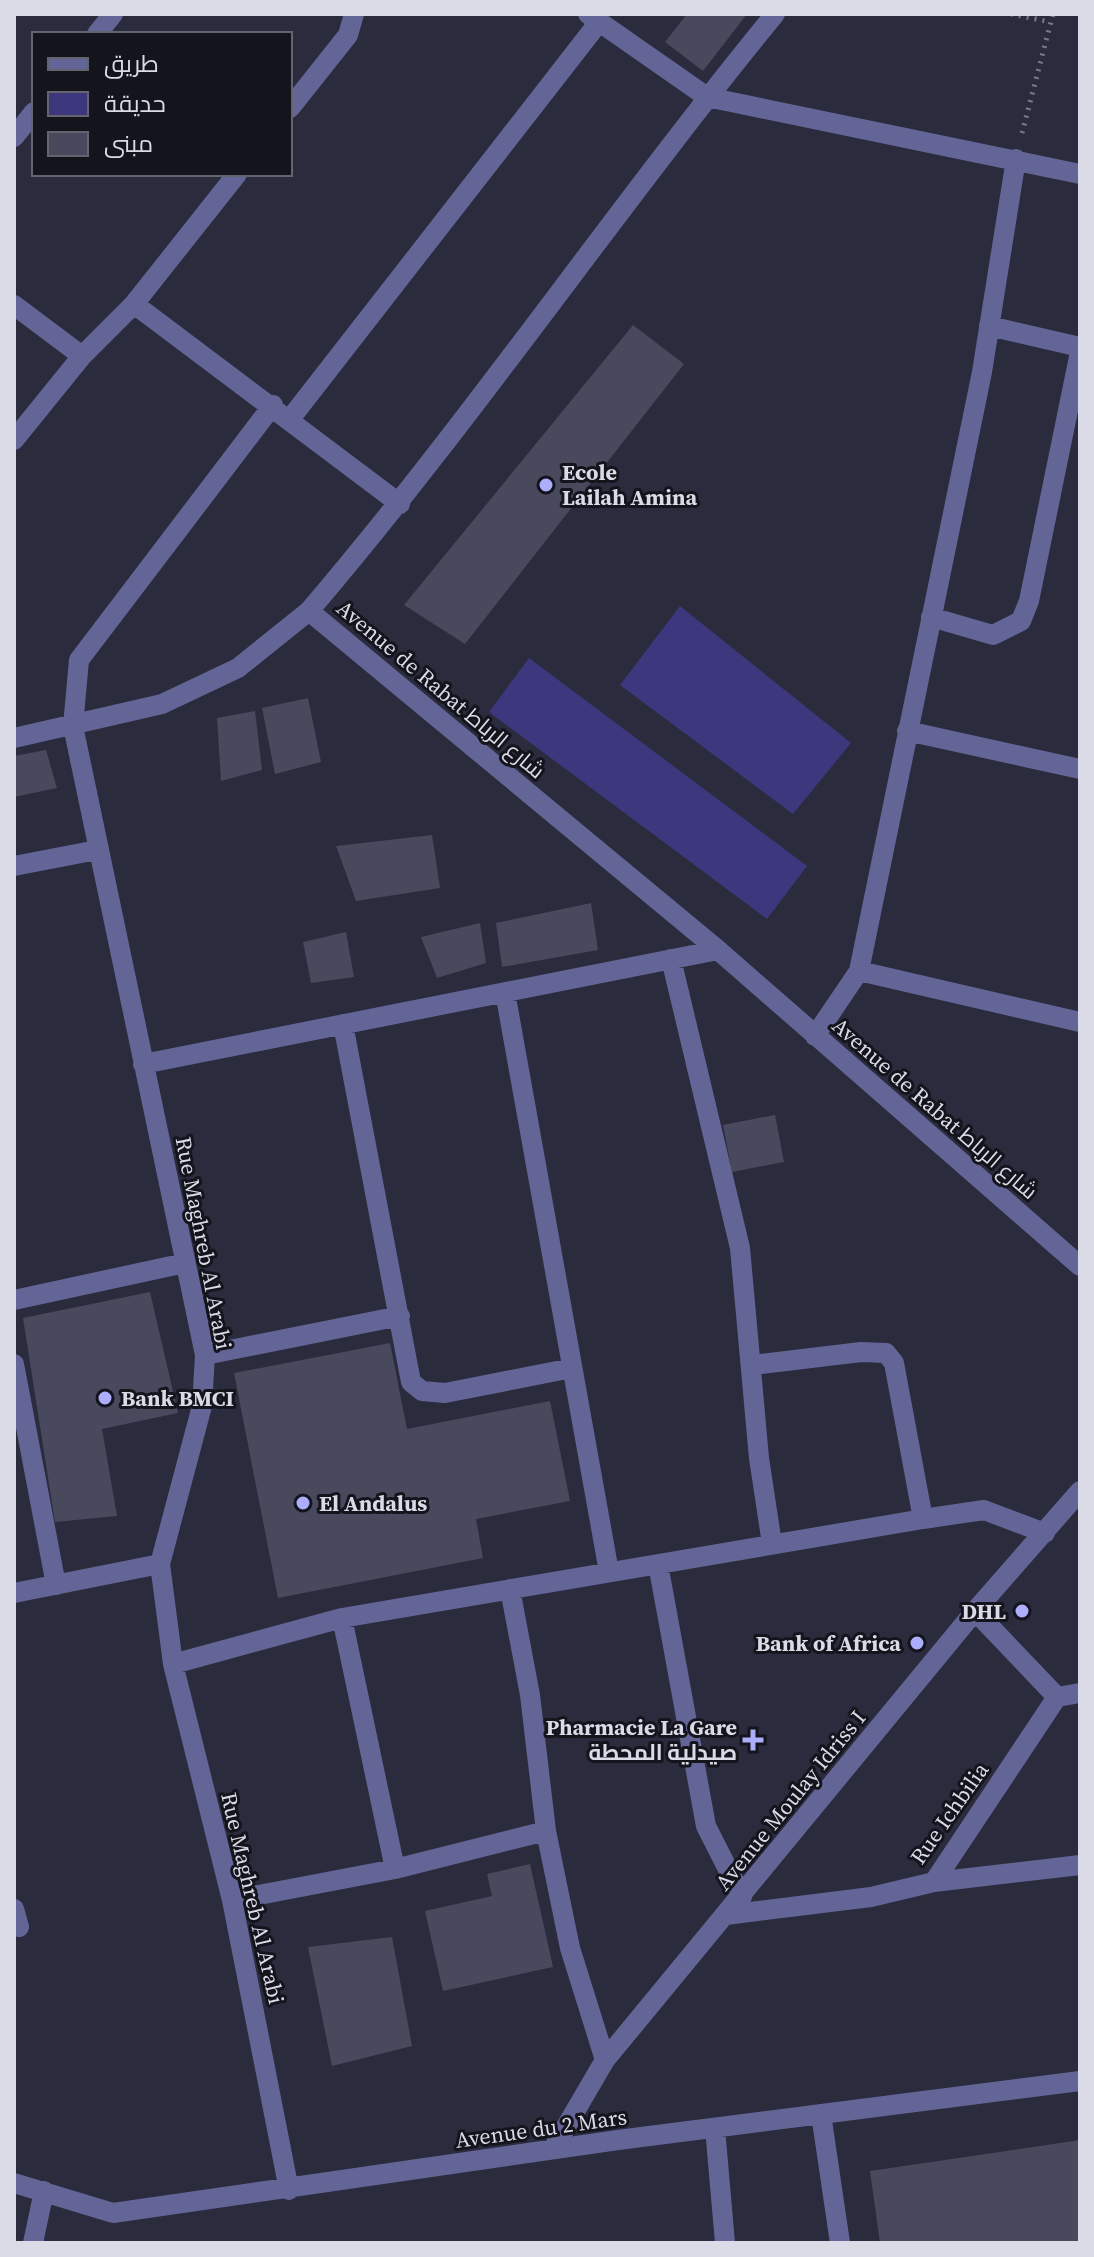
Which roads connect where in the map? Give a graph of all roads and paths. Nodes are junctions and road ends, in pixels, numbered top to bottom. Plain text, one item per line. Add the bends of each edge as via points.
1 (113, 14) edge
2 (354, 14) edge
3 (775, 14) edge
4 (1011, 14) edge
5 (1053, 14) edge
6 (594, 18) edge
7 (1050, 22) junction
8 (99, 32) edge
9 (707, 97) junction
10 (292, 105) edge
11 (32, 114) edge
12 (14, 137) edge
13 (1016, 159) junction
14 (1080, 174) edge
15 (235, 176) edge
16 (134, 304) junction
17 (14, 305) edge
18 (989, 326) junction
19 (1080, 349) edge
20 (82, 356) junction
21 (273, 405) junction
22 (290, 419) junction
23 (14, 440) edge
24 (400, 504) junction
25 (309, 611) junction
26 (931, 617) junction
27 (73, 726) junction
28 (907, 731) junction
29 (14, 738) edge
30 (1080, 769) edge
31 (97, 850) junction
32 (14, 866) edge
33 (718, 950) junction
34 (671, 959) junction
35 (859, 971) junction
36 (505, 992) junction
37 (1080, 1022) edge
38 (343, 1024) junction
39 (815, 1036) junction
40 (143, 1064) junction
41 (185, 1263) junction
42 (1080, 1266) edge
43 (14, 1300) edge
44 (400, 1316) junction
45 (205, 1355) junction
46 (14, 1364) edge
47 (753, 1365) junction
48 (572, 1368) junction
49 (1080, 1491) edge
50 (923, 1519) junction
51 (1045, 1533) junction
52 (772, 1544) junction
53 (160, 1564) junction
54 (658, 1564) junction
55 (609, 1572) junction
56 (56, 1585) junction
57 (510, 1589) junction
58 (14, 1593) edge
59 (975, 1611) junction
60 (342, 1618) junction
61 (173, 1664) junction
62 (1080, 1693) edge
63 (1057, 1697) junction
64 (546, 1831) junction
65 (1080, 1865) edge
66 (395, 1869) junction
67 (934, 1882) junction
68 (742, 1897) junction
69 (232, 1900) junction
70 (726, 1915) junction
71 (605, 2060) junction
72 (1080, 2081) edge
73 (821, 2114) junction
74 (715, 2128) junction
75 (553, 2149) junction
76 (14, 2183) edge
77 (289, 2190) junction
78 (44, 2191) junction
79 (33, 2243) edge
80 (725, 2243) edge
81 (840, 2243) edge

1 - 8 street
2 - 10 street via 348,35
3 - 9 street, Avenue de Rabat شارع الرباط
4 - 7 path
5 - 7 path
6 - 9 street
6 - 22 street
7 - 13 path
9 - 13 street
9 - 24 street, Avenue de Rabat شارع الرباط
11 - 12 street
13 - 14 street
13 - 18 street
15 - 16 street
16 - 20 street
16 - 21 street
17 - 20 street
18 - 19 street
18 - 26 street
19 - 26 street via 1021,621 993,635
20 - 23 street
21 - 22 street
21 - 27 street, Rue Maghreb Al Arabi via 79,660
22 - 24 street
24 - 25 street, Avenue de Rabat شارع الرباط
25 - 27 street via 238,668 162,704
25 - 33 street, Avenue de Rabat شارع الرباط
26 - 28 street
27 - 29 street
27 - 31 street, Rue Maghreb Al Arabi
28 - 30 street
28 - 35 street
31 - 32 street
31 - 40 street, Rue Maghreb Al Arabi
33 - 34 street
33 - 39 street, Avenue de Rabat شارع الرباط
34 - 36 street
34 - 47 street via 740,1248
35 - 37 street
35 - 39 street
36 - 38 street
36 - 48 street
38 - 40 street
38 - 44 street
39 - 42 street, Avenue de Rabat شارع الرباط
40 - 41 street, Rue Maghreb Al Arabi
41 - 43 street
41 - 45 street, Rue Maghreb Al Arabi
44 - 45 street
44 - 48 street via 405,1365 411,1382 422,1391 445,1393
45 - 53 street, Rue Maghreb Al Arabi via 202,1406
46 - 56 street
47 - 50 street via 886,1353 894,1363
47 - 52 street
48 - 55 street
49 - 51 street, Avenue Moulay Idriss I
50 - 51 street via 984,1510
50 - 52 street
51 - 59 street, Avenue Moulay Idriss I
52 - 54 street
53 - 56 street
53 - 61 street, Rue Maghreb Al Arabi
54 - 55 street
54 - 68 street via 706,1826
55 - 57 street
56 - 58 street
57 - 60 street
57 - 64 street via 530,1695
59 - 63 street
59 - 68 street, Avenue Moulay Idriss I
60 - 61 street
60 - 66 street
61 - 69 street, Rue Maghreb Al Arabi
62 - 63 street
63 - 67 street, Rue Ichbilia
64 - 66 street
64 - 71 street via 570,1948
65 - 67 street
66 - 69 street
67 - 70 street, Rue Ichbilia via 871,1897
68 - 70 street, Avenue Moulay Idriss I
69 - 77 street, Rue Maghreb Al Arabi
70 - 71 street, Avenue Moulay Idriss I
71 - 75 street, Avenue Moulay Idriss I
72 - 73 street, Avenue du 2 Mars
73 - 74 street, Avenue du 2 Mars
73 - 81 street
74 - 75 street, Avenue du 2 Mars
74 - 80 street
75 - 77 street, Avenue du 2 Mars
76 - 78 street, Avenue du 2 Mars
77 - 78 street, Avenue du 2 Mars via 113,2213
78 - 79 street

